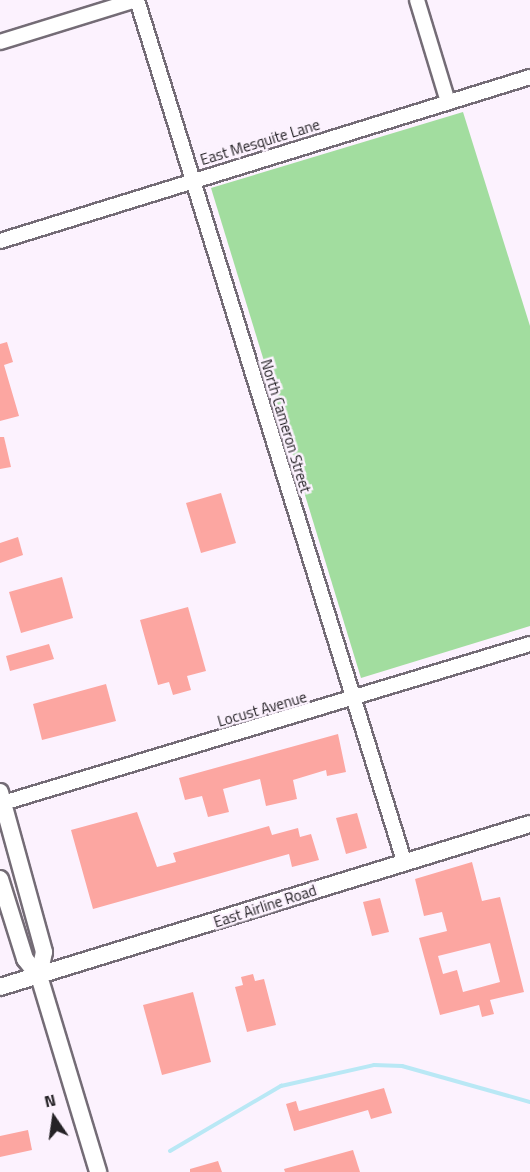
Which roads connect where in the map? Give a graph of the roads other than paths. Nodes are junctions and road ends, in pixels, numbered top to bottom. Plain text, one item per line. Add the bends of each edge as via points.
1 (137, 0) edge
2 (417, 0) edge
3 (0, 42) edge
4 (530, 77) edge
5 (448, 102) junction
6 (191, 180) junction
7 (0, 241) edge
8 (530, 644) edge
9 (354, 699) junction
10 (2, 798) edge
11 (530, 824) edge
12 (404, 861) junction
13 (0, 879) edge
14 (39, 976) junction
15 (0, 987) edge
16 (98, 1172) edge

1 - 3 street
1 - 6 street, North Cameron Street
2 - 5 street
4 - 5 street, East Mesquite Lane
5 - 6 street, East Mesquite Lane
6 - 7 street, East Mesquite Lane
6 - 9 street, North Cameron Street
8 - 9 street, Locust Avenue
9 - 10 street, Locust Avenue
9 - 12 street, North Cameron Street
10 - 14 main road via 44,952
11 - 12 main road, East Airline Road
12 - 14 main road, East Airline Road
13 - 14 main road via 25,959
14 - 15 main road, East Airline Road
14 - 16 main road

